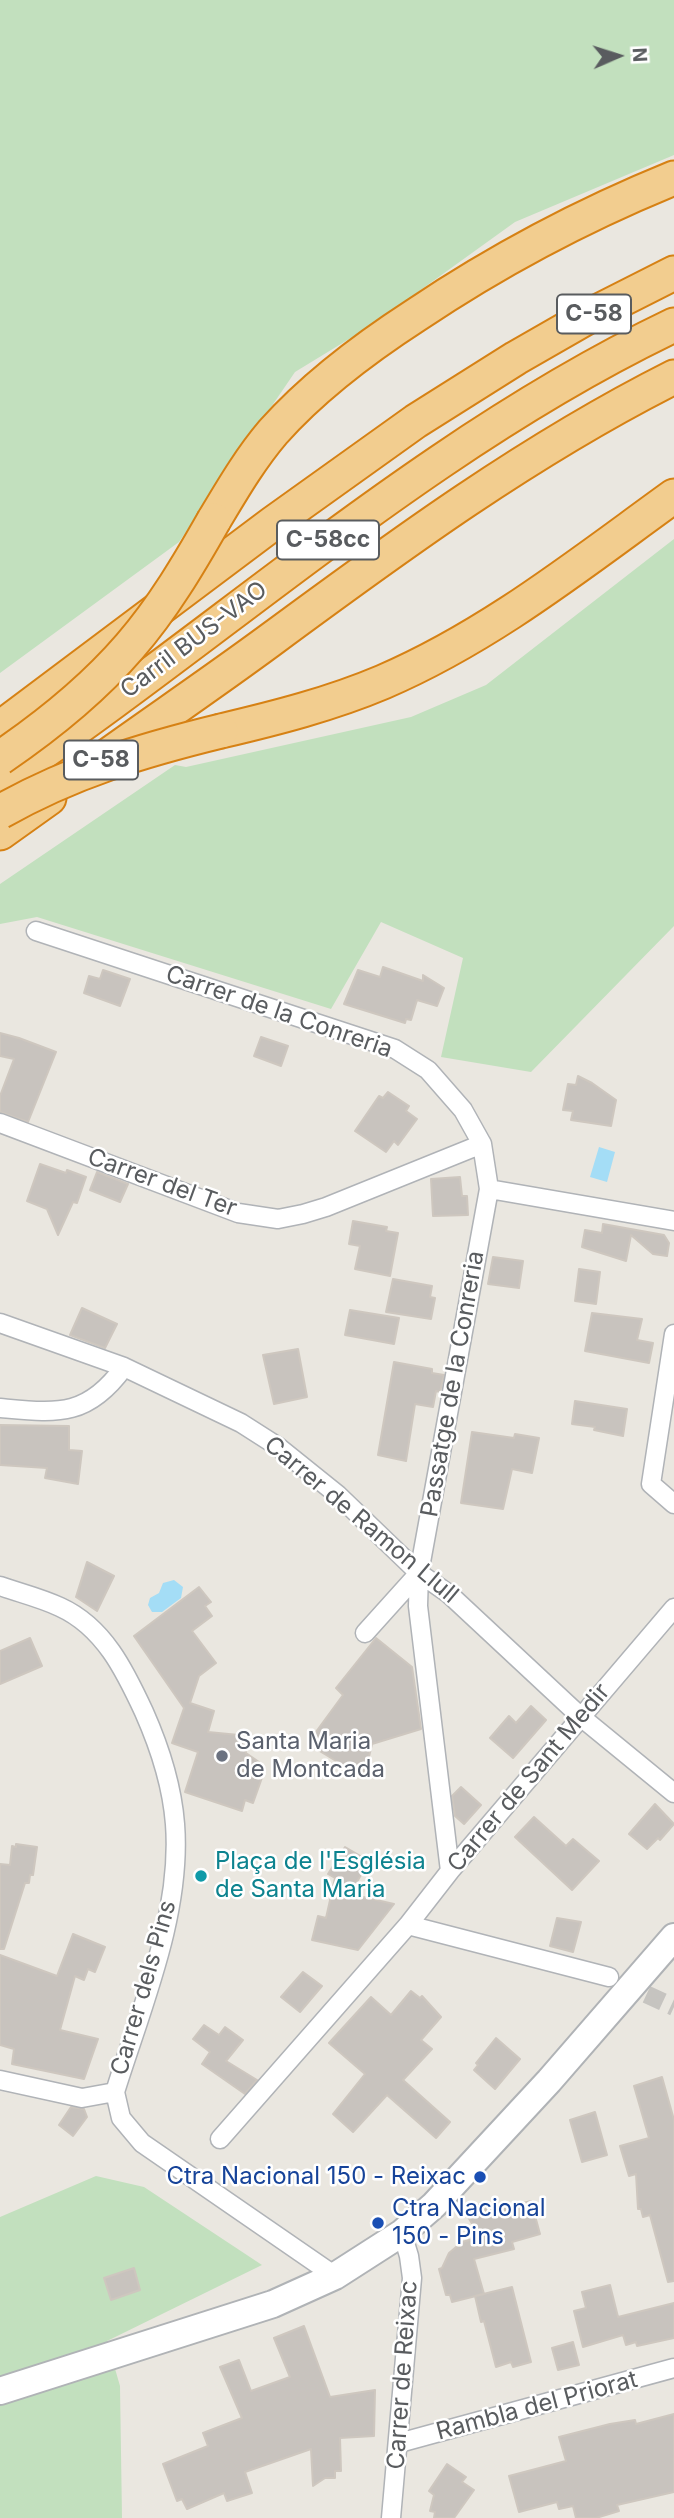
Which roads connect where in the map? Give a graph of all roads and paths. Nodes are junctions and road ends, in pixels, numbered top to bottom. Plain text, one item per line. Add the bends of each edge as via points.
1 (674, 178) edge
2 (674, 249) edge
3 (674, 273) edge
4 (674, 325) edge
5 (516, 358) junction
6 (674, 377) edge
7 (674, 496) edge
8 (0, 728) edge
9 (0, 758) edge
10 (0, 782) edge
11 (0, 812) edge
12 (0, 833) edge
13 (36, 931) dead end
14 (0, 1123) edge
15 (482, 1144) junction
16 (489, 1189) junction
17 (674, 1221) edge
18 (0, 1323) edge
19 (674, 1334) edge
20 (124, 1367) junction
21 (0, 1408) edge
22 (674, 1504) edge
23 (419, 1573) junction
24 (0, 1586) edge
25 (674, 1608) edge
26 (365, 1633) dead end
27 (581, 1717) junction
28 (674, 1794) edge
29 (450, 1871) junction
30 (408, 1925) junction
31 (674, 1937) edge
32 (610, 1977) tunnel mouth
33 (0, 2080) edge
34 (115, 2092) junction
35 (220, 2139) dead end
36 (402, 2233) junction
37 (335, 2276) junction
38 (674, 2368) edge
39 (0, 2391) edge
40 (399, 2443) junction
41 (391, 2518) edge

1 - 9 highway, bridge via 509,256 353,359 310,395 273,433 241,476 172,590 130,646 62,712
2 - 5 highway
3 - 5 highway, C-58
4 - 10 highway, Carril BUS-VAO / C-58cc via 560,386 439,462
5 - 8 highway, C-58 via 349,469
6 - 12 highway, C-58 via 585,425 476,493
7 - 11 highway, bridge via 519,606 384,682 316,707 106,762
13 - 15 street, Carrer de la Conreria via 395,1049 428,1070 463,1110
14 - 15 street, Carrer del Ter via 238,1213 278,1219 327,1207
15 - 16 street, Carrer de la Conreria
16 - 17 street
16 - 23 street, Passatge de la Conreria
18 - 20 street, Carrer de Ramon Llull
19 - 22 street via 651,1484
20 - 21 street via 98,1397 79,1407 50,1412
20 - 23 street, Carrer de Ramon Llull via 241,1423 277,1446 338,1495
23 - 26 street
23 - 27 street, Carrer de Ramon Llull via 449,1594
23 - 29 street, Passatge de la Conreria via 418,1606
24 - 34 street, Carrer dels Pins via 61,1607 107,1644 147,1719 169,1783 175,1827 169,1912
25 - 27 street, Carrer de Sant Medir
27 - 28 street, Carrer de Ramon Llull
27 - 29 street, Carrer de Sant Medir
29 - 30 street, Carrer de Sant Medir
30 - 32 street
30 - 35 street, Carrer de Sant Medir
31 - 36 main road via 549,2081
33 - 34 street via 82,2098
34 - 37 street, Carrer dels Pins via 121,2118 142,2143
36 - 37 main road
36 - 40 street, Carrer de Reixac via 412,2278
37 - 39 main road via 273,2304
38 - 40 street, Rambla del Priorat
40 - 41 street, Carrer de Reixac

